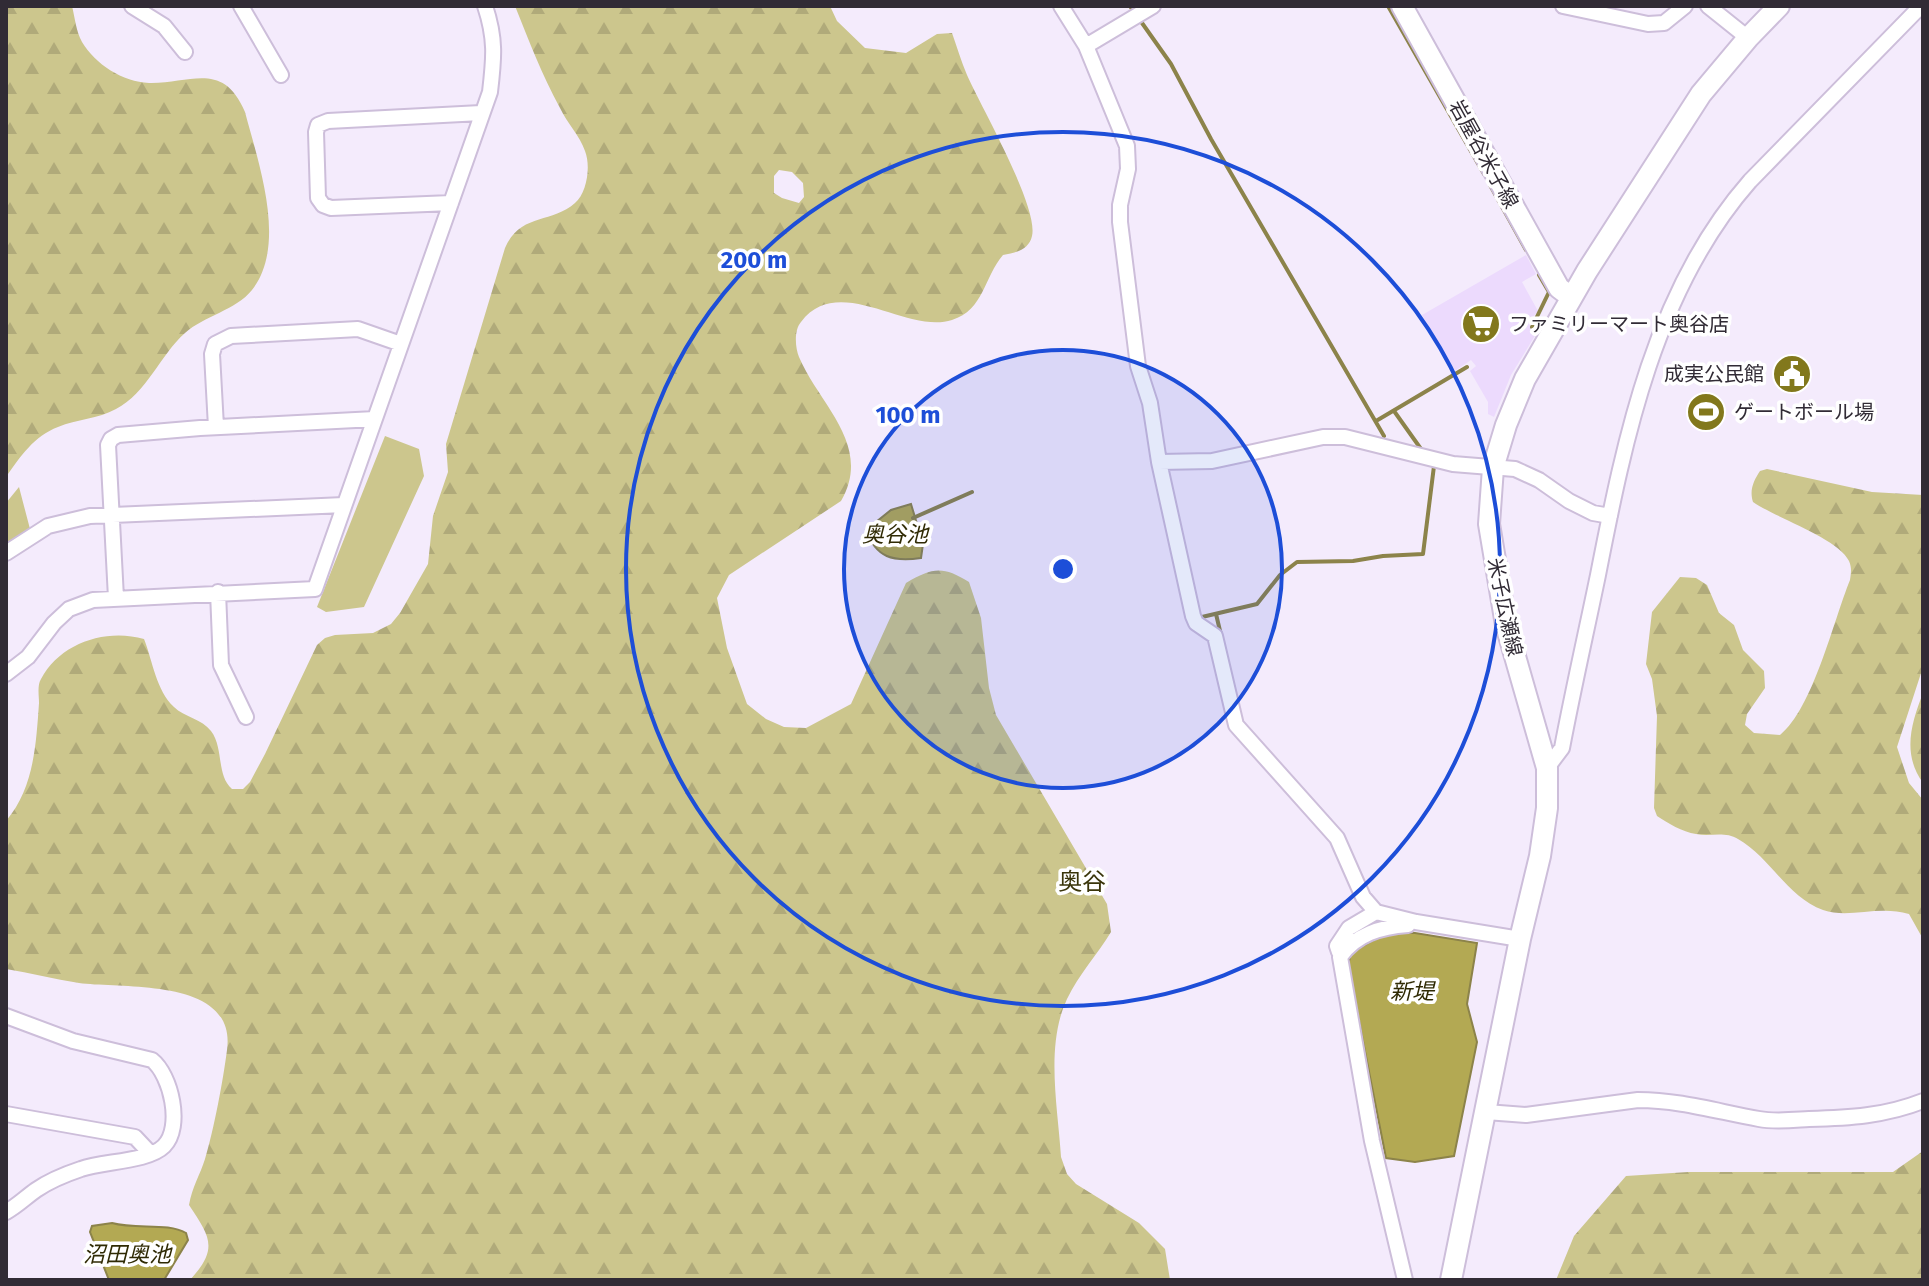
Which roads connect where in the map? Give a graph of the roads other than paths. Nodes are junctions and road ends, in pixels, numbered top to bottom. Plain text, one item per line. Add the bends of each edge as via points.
1 (132, 6) edge
2 (241, 6) edge
3 (485, 6) edge
4 (1061, 6) edge
5 (1153, 6) edge
6 (1402, 6) edge
7 (1563, 6) edge
8 (1685, 6) edge
9 (1708, 6) edge
10 (1779, 6) edge
11 (1921, 6) edge
12 (1748, 38) junction
13 (1086, 46) junction
14 (185, 52) dead end
15 (281, 75) dead end
16 (481, 113) junction
17 (451, 203) junction
18 (1571, 297) junction
19 (401, 344) junction
20 (375, 419) junction
21 (216, 427) junction
22 (1159, 462) junction
23 (1493, 468) junction
24 (344, 505) junction
25 (110, 515) junction
26 (1610, 516) junction
27 (6, 553) edge
28 (218, 592) junction
29 (116, 598) junction
30 (6, 674) edge
31 (246, 717) dead end
32 (1547, 768) junction
33 (1376, 912) junction
34 (1416, 922) junction
35 (1520, 939) junction
36 (1341, 956) junction
37 (6, 1016) edge
38 (1923, 1101) edge
39 (1486, 1112) junction
40 (6, 1114) edge
41 (150, 1153) junction
42 (13, 1201) edge
43 (6, 1212) edge
44 (1405, 1280) edge
45 (1451, 1280) edge

1 - 14 street via 164,26
2 - 15 street
3 - 16 street via 495,57
4 - 13 street
5 - 13 street
6 - 18 main road, 岩屋谷米子線 via 1559,288
7 - 8 street via 1648,24 1664,23
9 - 12 street
10 - 12 main road, 米子広瀬線
11 - 26 street via 1750,181 1701,246 1674,300 1643,386
12 - 18 main road, 米子広瀬線 via 1701,94
13 - 22 street via 1127,146 1120,222 1138,366
16 - 17 street
16 - 17 street via 318,125 318,198 323,205
17 - 19 street
18 - 23 main road, 米子広瀬線 via 1525,379
19 - 20 street
19 - 21 street via 358,329 231,336 215,344 212,354
20 - 21 street
20 - 24 street
21 - 25 street via 111,439
22 - 23 street via 1212,461 1334,436
22 - 33 street via 1193,616 1215,636 1236,725 1337,838 1363,897
23 - 26 street via 1515,469 1593,513
23 - 32 main road, 米子広瀬線 via 1489,524 1506,625
24 - 25 street
24 - 28 street via 315,589
25 - 27 street via 48,526
25 - 29 street
26 - 32 street via 1562,748
28 - 29 street
28 - 31 street via 221,665
29 - 30 street via 69,609
32 - 35 main road, 米子広瀬線 via 1542,844
33 - 34 street
33 - 36 street via 1349,928 1337,946
34 - 35 street
34 - 36 street via 1371,931
35 - 39 main road, 米子広瀬線
36 - 44 street via 1371,1139
37 - 41 street via 160,1066 171,1095 172,1129 163,1147
38 - 39 street via 1871,1117 1781,1120 1657,1100 1526,1115
39 - 45 main road, 米子広瀬線
40 - 41 street via 135,1137
41 - 42 street via 84,1168
42 - 43 street

